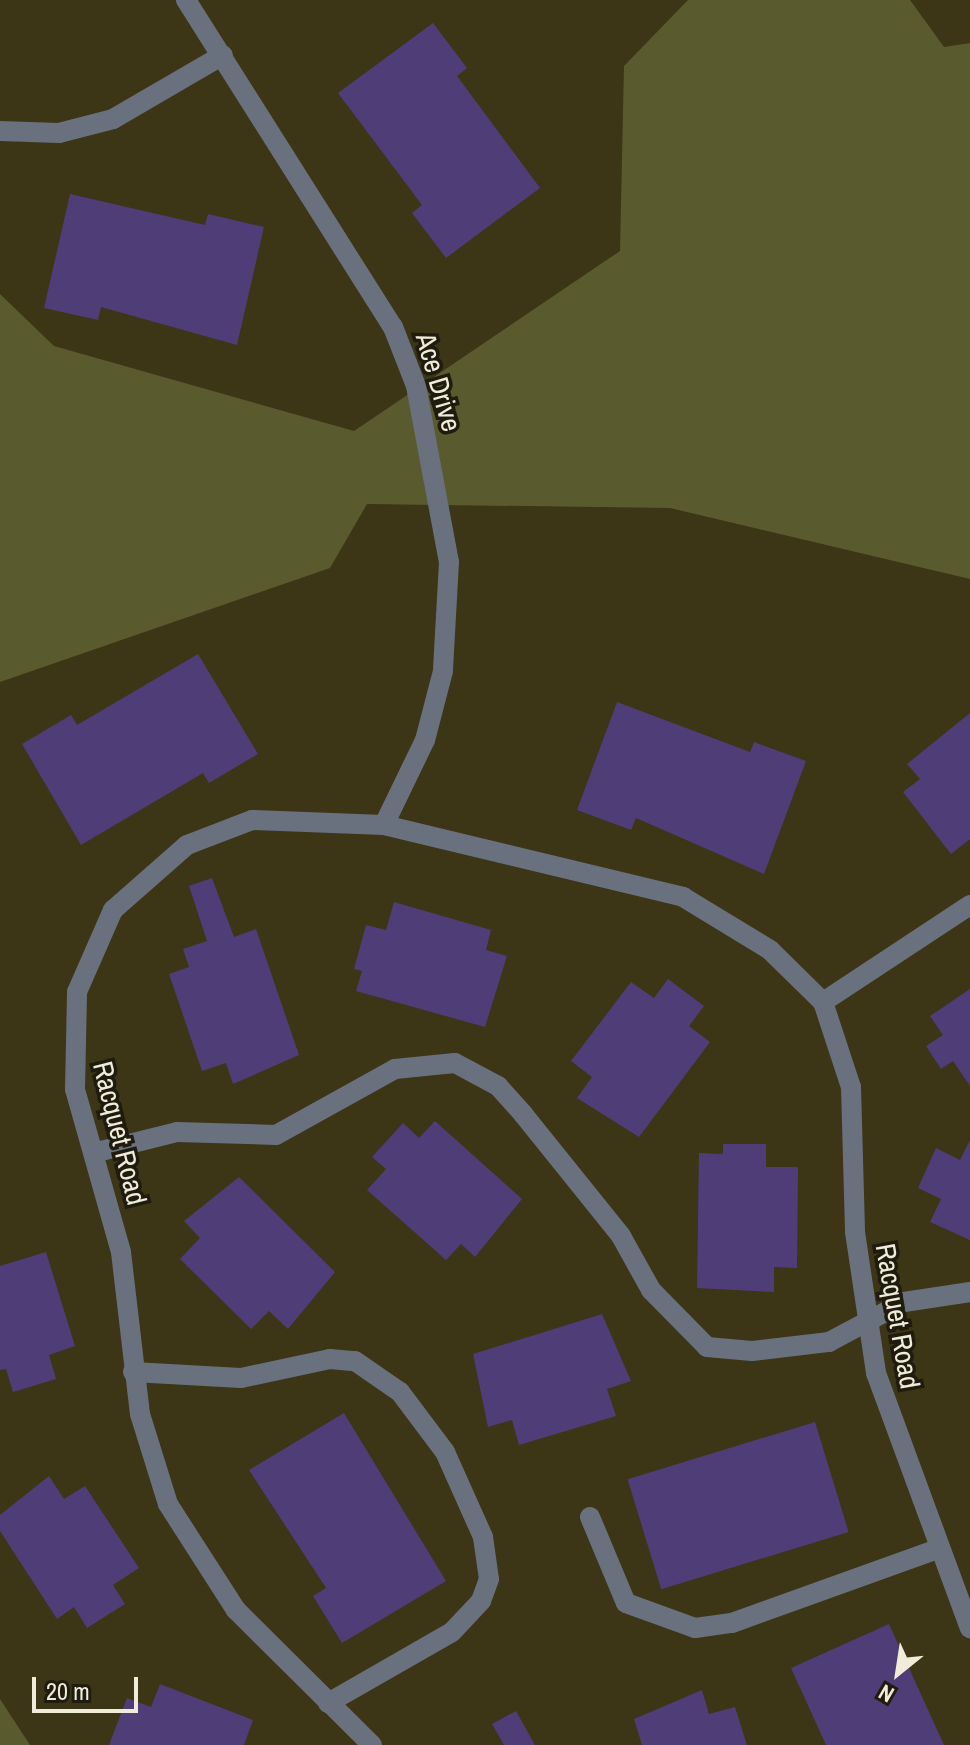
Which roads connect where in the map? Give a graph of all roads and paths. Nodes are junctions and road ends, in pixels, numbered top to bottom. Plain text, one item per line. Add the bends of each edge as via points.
1 (186, 0) edge
2 (223, 55) junction
3 (0, 131) edge
4 (384, 825) junction
5 (970, 905) edge
6 (823, 1002) junction
7 (97, 1152) junction
8 (970, 1292) edge
9 (867, 1322) junction
10 (133, 1372) junction
11 (590, 1517) dead end
12 (938, 1549) junction
13 (970, 1628) edge
14 (328, 1703) junction
15 (372, 1745) edge

1 - 2 street, Ace Drive
2 - 3 street via 113,119 59,133
2 - 4 street, Ace Drive via 393,327 416,386 445,518 441,683 425,740
4 - 6 street, Racquet Road via 683,897 770,950
4 - 7 street, Racquet Road via 252,820 187,845 129,891 98,933 74,1008 75,1089
5 - 6 street
6 - 9 street, Racquet Road via 851,1087 855,1232
7 - 9 street via 177,1132 276,1135 395,1069 455,1063 498,1086 523,1114 621,1236 651,1290 707,1347 803,1347
7 - 10 street, Racquet Road via 121,1252
8 - 9 street via 904,1302
9 - 12 street, Racquet Road via 889,1421
10 - 14 street, Racquet Road via 151,1457 188,1544 236,1610
10 - 14 street via 241,1378 330,1359 355,1361 400,1392 445,1452 483,1537 489,1579 481,1601 452,1632
11 - 12 street via 626,1603 695,1628 732,1623
12 - 13 street, Racquet Road
14 - 15 street, Racquet Road

